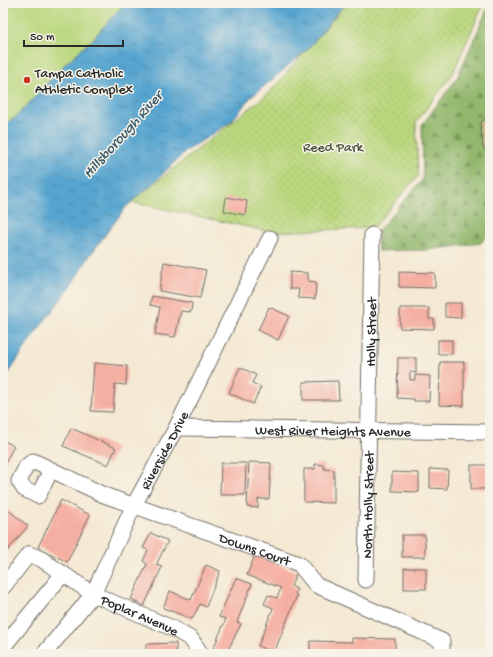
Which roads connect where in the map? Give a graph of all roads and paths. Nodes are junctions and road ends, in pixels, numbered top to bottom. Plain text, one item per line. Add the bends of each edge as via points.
1 (372, 235) dead end
2 (270, 238) dead end
3 (176, 428) junction
4 (369, 430) junction
5 (490, 432) edge
6 (51, 470) dead end
7 (134, 505) junction
8 (63, 574) junction
9 (366, 580) dead end
10 (3, 587) edge
11 (93, 594) junction
12 (5, 641) edge
13 (44, 654) edge
14 (201, 654) edge
15 (442, 654) edge

1 - 4 street, Holly Street
2 - 3 street, Riverside Drive
3 - 4 street, West River Heights Avenue
3 - 7 street, Riverside Drive
4 - 5 street, West River Heights Avenue
4 - 9 street, North Holly Street
6 - 7 street via 104,495
7 - 11 street, Riverside Drive
7 - 15 street, Downs Court via 299,564 316,585 442,641
8 - 10 street, Poplar Avenue via 29,554
8 - 11 street, Poplar Avenue
8 - 12 street
11 - 13 street, Riverside Drive
11 - 14 street, Poplar Avenue via 172,628 191,639

